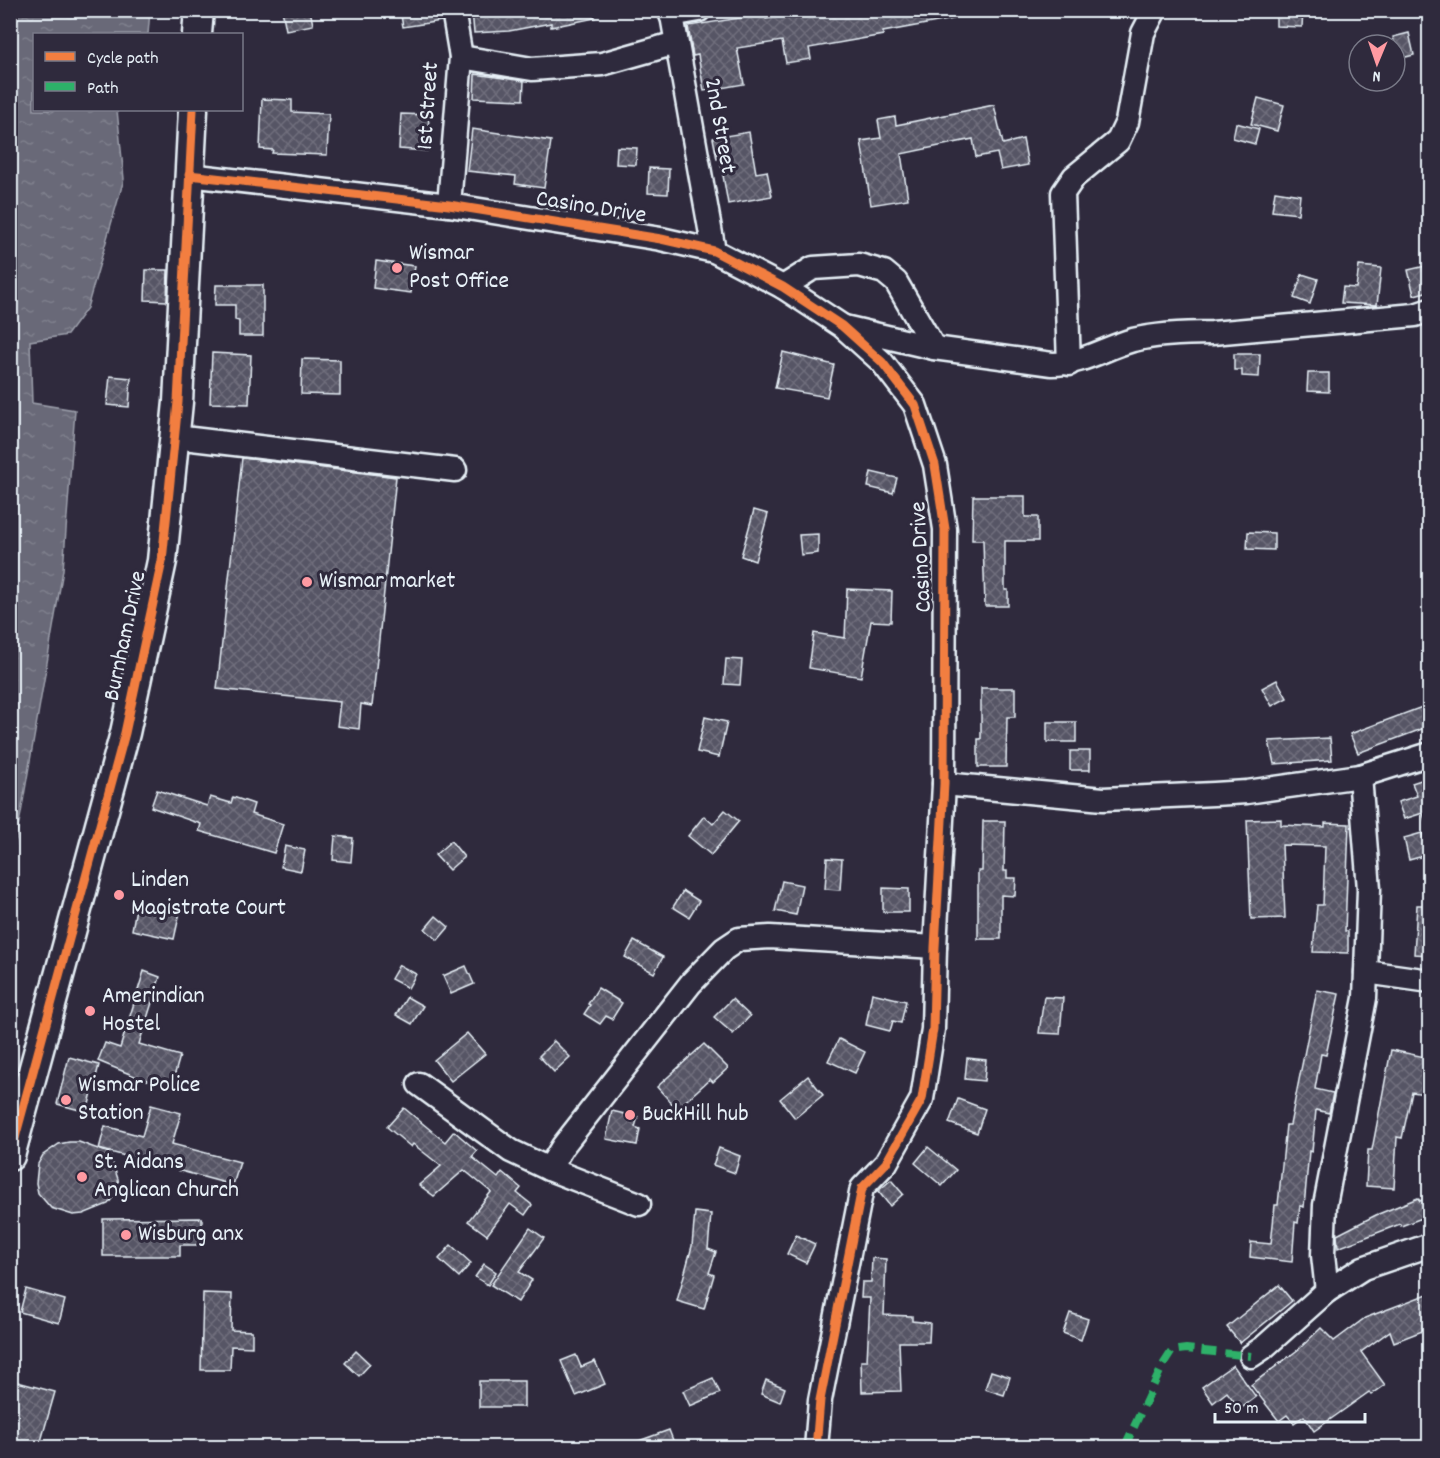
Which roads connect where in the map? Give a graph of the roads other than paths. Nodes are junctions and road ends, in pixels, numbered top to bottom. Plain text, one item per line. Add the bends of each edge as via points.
1 (199, 10) edge
2 (453, 10) edge
3 (699, 10) edge
4 (1155, 10) edge
5 (671, 13) edge
6 (197, 33) edge
7 (676, 43) junction
8 (461, 57) junction
9 (193, 111) edge
10 (189, 175) junction
11 (449, 205) junction
12 (714, 251) junction
13 (783, 287) junction
14 (1430, 310) edge
15 (842, 326) junction
16 (934, 348) junction
17 (1070, 364) junction
18 (175, 437) junction
19 (455, 470) dead end
20 (1430, 754) edge
21 (1359, 776) junction
22 (944, 784) junction
23 (935, 947) junction
24 (1366, 972) junction
25 (1430, 981) edge
26 (419, 1084) dead end
27 (10, 1156) edge
28 (549, 1169) junction
29 (639, 1204) dead end
30 (1430, 1245) edge
31 (1327, 1291) junction
32 (1251, 1356) dead end
33 (816, 1448) edge

1 - 6 street
2 - 8 street, 1st Street
3 - 5 street
4 - 17 street via 1143,33 1127,122 1118,141 1074,177 1063,193
5 - 7 street, 2nd Street
7 - 8 street via 602,64 532,69
7 - 12 street, 2nd Street
8 - 11 street, 1st Street
9 - 10 street, Burnham Drive
10 - 11 street, Casino Drive
10 - 18 street, Burnham Drive
11 - 12 street, Casino Drive
12 - 13 street, Casino Drive
13 - 15 street, Casino Drive
13 - 16 street via 813,268 859,265 884,272 896,282
14 - 17 street via 1415,315 1134,340
15 - 16 street
15 - 22 street, Casino Drive via 882,362 915,405 935,465 945,529
16 - 17 street
18 - 19 street
18 - 27 street, Burnham Drive via 162,561 138,682
20 - 21 street
21 - 22 street via 1247,792 1103,799
21 - 24 street via 1369,889
22 - 23 street, Casino Drive
23 - 28 street via 770,937 739,939 691,983
23 - 33 street, Casino Drive via 933,1029 922,1099 886,1163 862,1188 820,1400
24 - 25 street
24 - 31 street via 1365,998 1325,1205 1323,1255
26 - 28 street via 511,1151
28 - 29 street
30 - 31 street via 1363,1268
31 - 32 street

